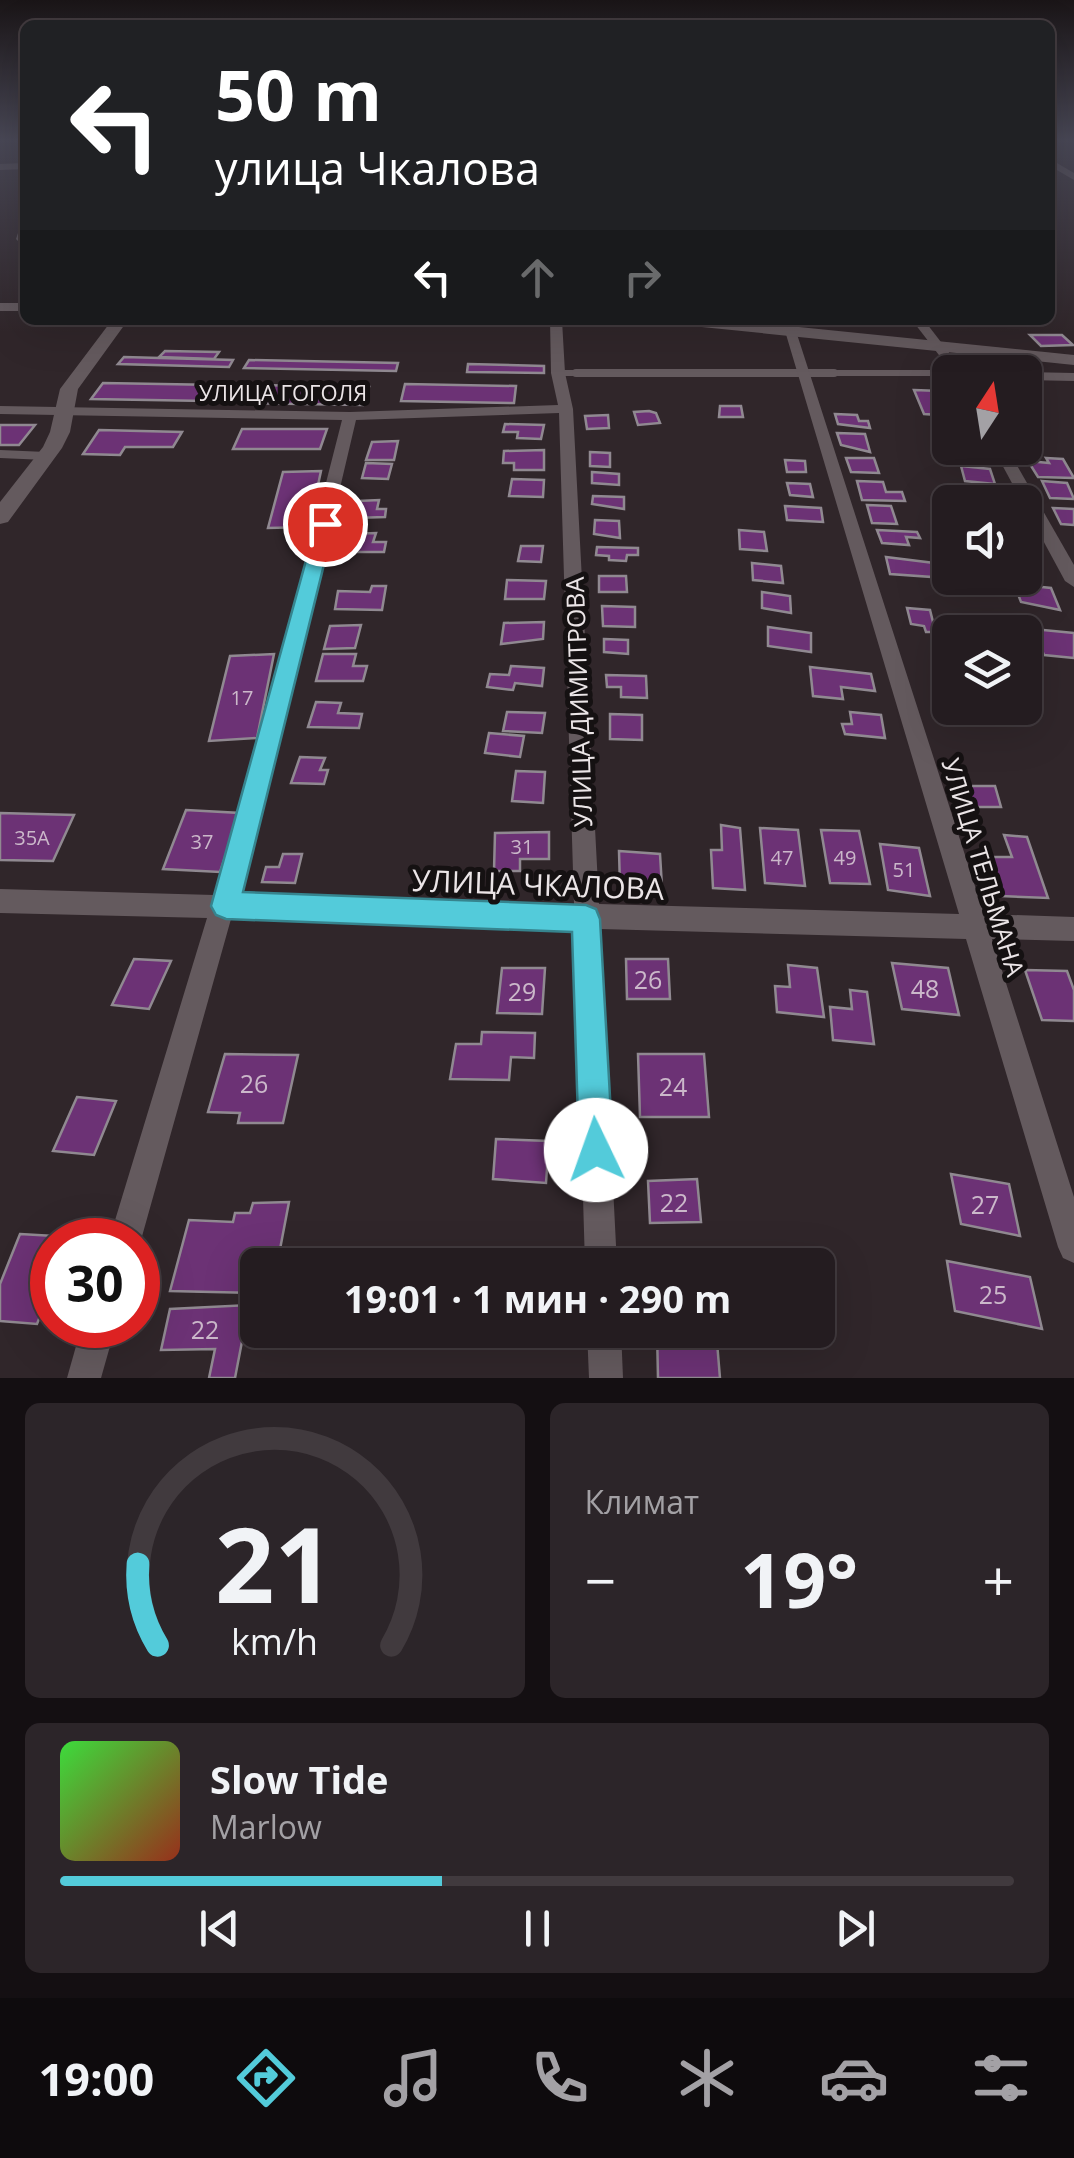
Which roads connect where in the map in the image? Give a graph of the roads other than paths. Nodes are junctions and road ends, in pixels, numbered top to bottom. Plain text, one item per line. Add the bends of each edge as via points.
1 (116, 325) edge
2 (556, 325) edge
3 (732, 325) edge
4 (922, 325) edge
5 (791, 331) junction
6 (940, 346) junction
7 (946, 355) edge
8 (1074, 360) edge
9 (558, 373) junction
10 (932, 373) edge
11 (806, 375) junction
12 (1042, 376) edge
13 (1074, 377) edge
14 (566, 408) junction
15 (0, 410) edge
16 (61, 412) junction
17 (350, 416) junction
18 (0, 454) edge
19 (46, 456) junction
20 (1009, 465) edge
21 (0, 517) edge
22 (1074, 581) edge
23 (0, 901) edge
24 (226, 906) junction
25 (586, 919) junction
26 (974, 928) junction
27 (1074, 929) edge
28 (132, 1218) edge
29 (1074, 1246) edge
30 (600, 1248) edge
31 (93, 1348) edge
32 (605, 1348) edge
33 (84, 1378) edge
34 (606, 1378) edge

1 - 16 street via 69,388
2 - 9 street, УЛИЦА ДИМИТРОВА
3 - 5 street
4 - 6 street
5 - 6 street
5 - 11 street, УЛИЦА ТЕЛЬМАНА
6 - 7 street
6 - 8 street
9 - 11 lane
9 - 14 street, УЛИЦА ДИМИТРОВА
10 - 11 lane
11 - 26 street, УЛИЦА ТЕЛЬМАНА
12 - 13 lane
14 - 17 street, УЛИЦА ГОГОЛЯ
14 - 25 street, УЛИЦА ДИМИТРОВА
15 - 16 street, УЛИЦА ГОГОЛЯ
16 - 17 street, УЛИЦА ГОГОЛЯ
16 - 19 street via 60,432
17 - 24 street
18 - 19 lane
19 - 21 street
20 - 22 street
23 - 24 street, УЛИЦА ЧКАЛОВА
24 - 25 street, УЛИЦА ЧКАЛОВА
24 - 28 street
25 - 26 street, УЛИЦА ЧКАЛОВА
25 - 30 street, УЛИЦА ДИМИТРОВА
26 - 27 street, УЛИЦА ЧКАЛОВА
26 - 29 street, УЛИЦА ТЕЛЬМАНА
31 - 33 street
32 - 34 street

